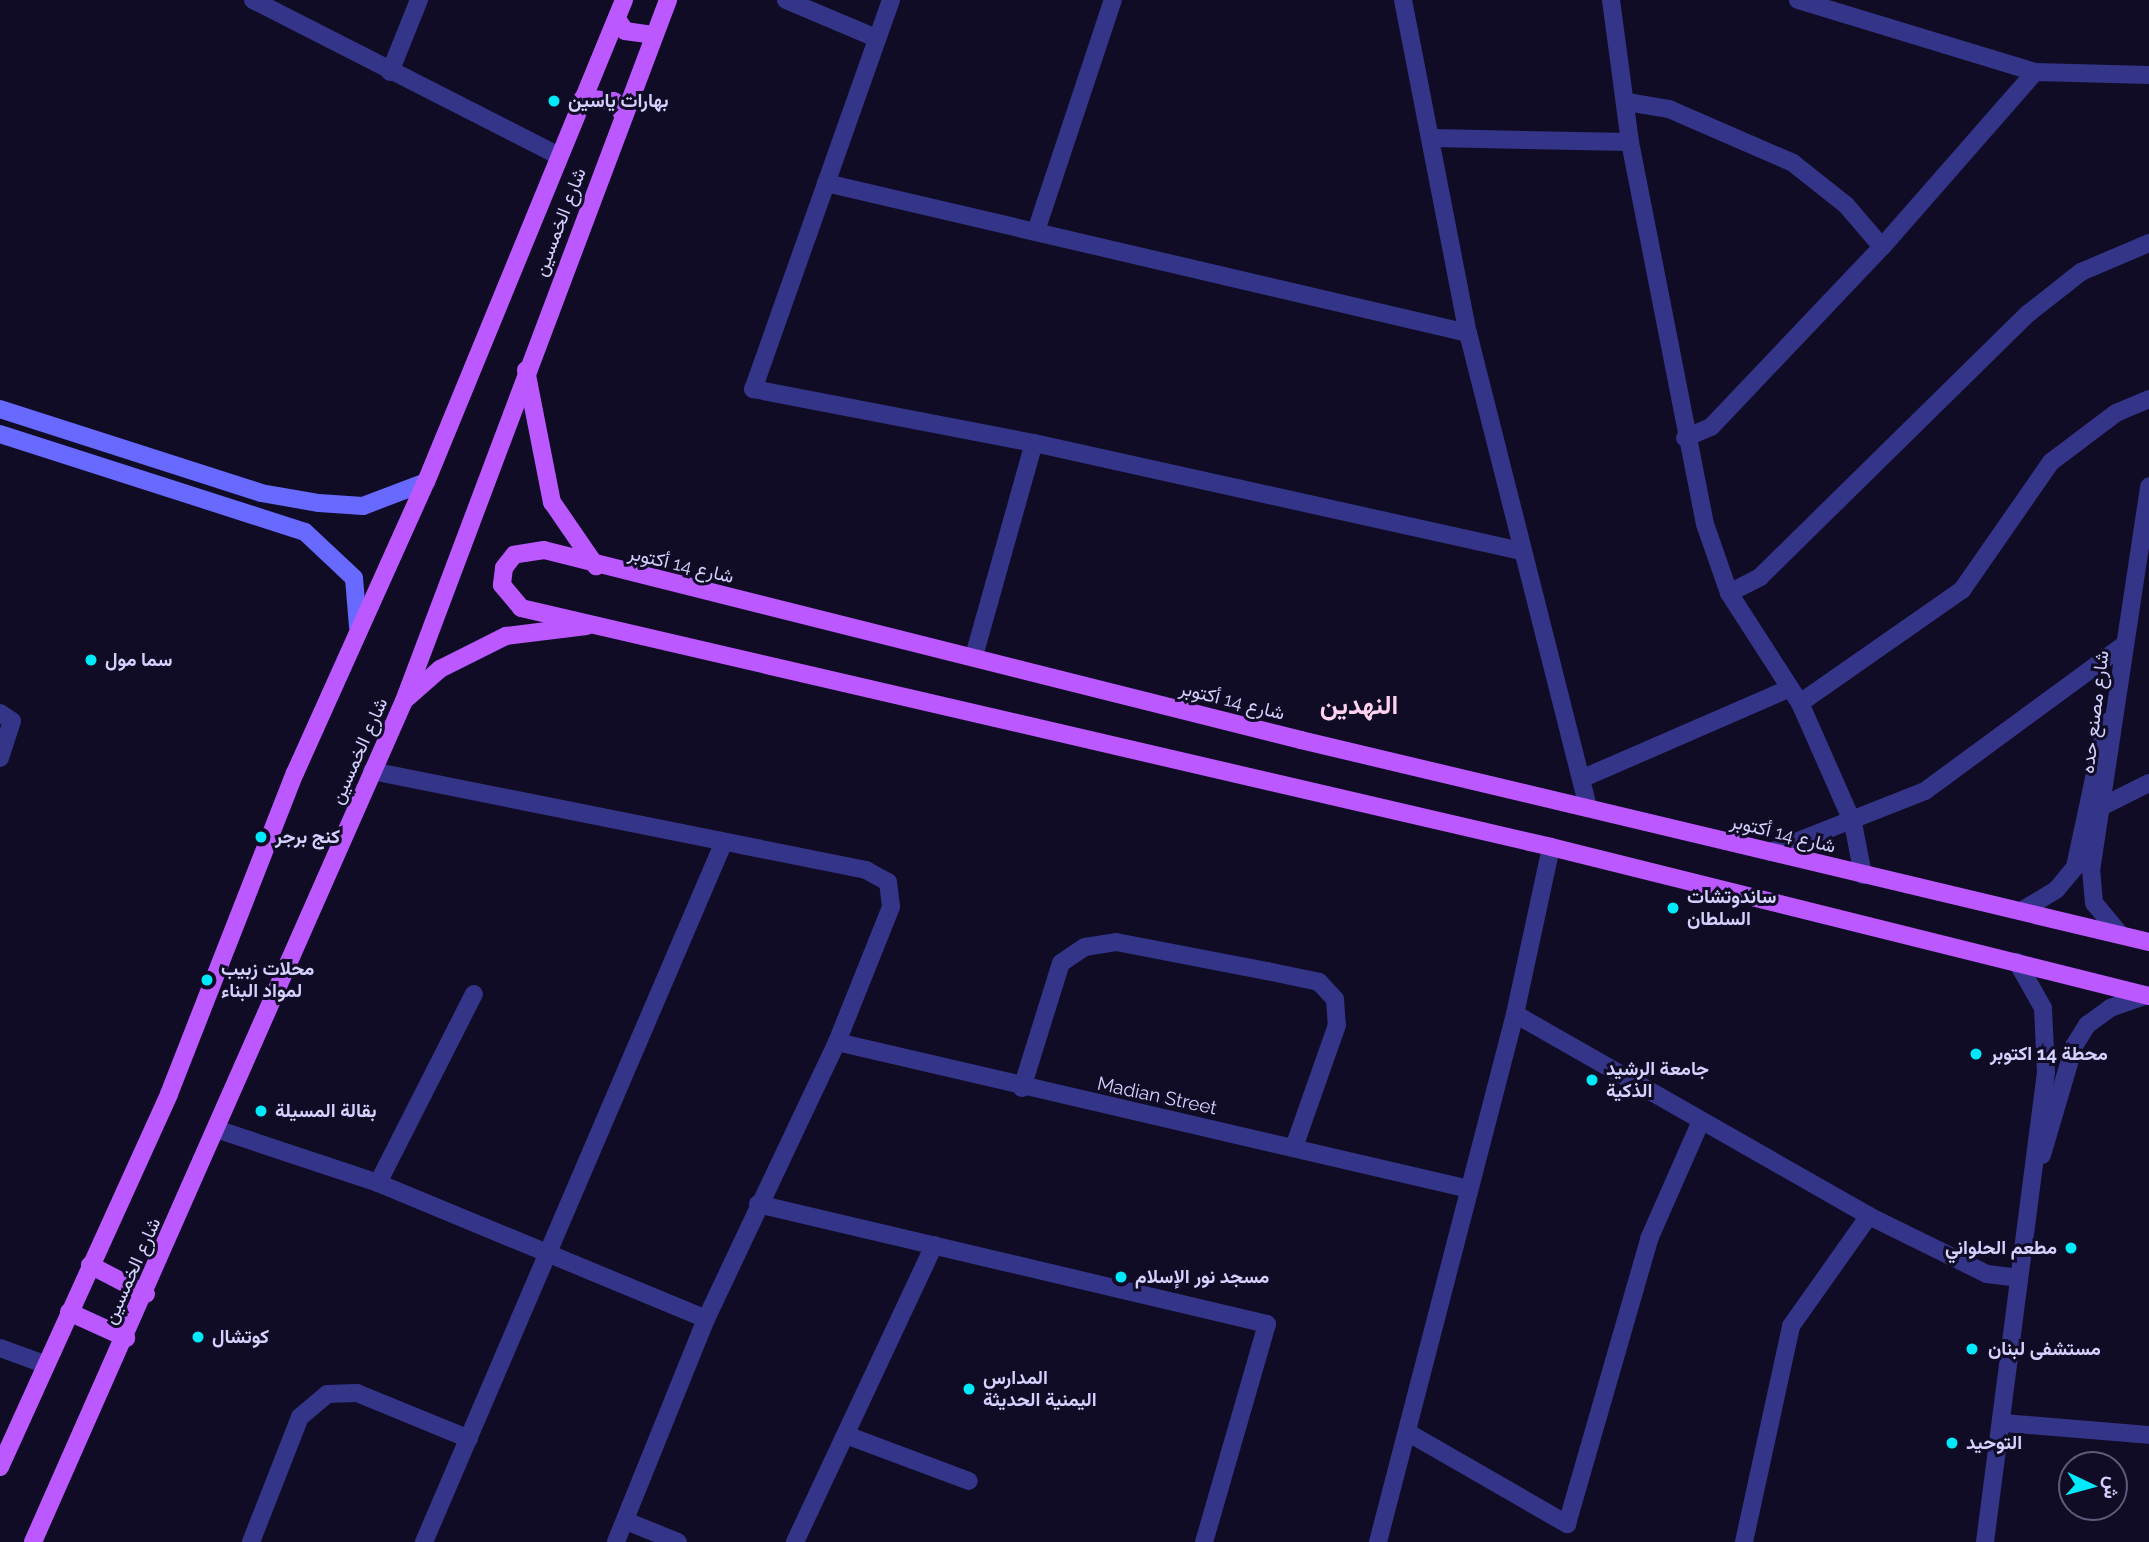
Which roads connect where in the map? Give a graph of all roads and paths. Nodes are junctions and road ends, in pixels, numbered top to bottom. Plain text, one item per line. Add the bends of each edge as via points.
1 (253, 0) edge
2 (419, 0) edge
3 (624, 0) edge
4 (668, 0) edge
5 (786, 0) edge
6 (891, 0) edge
7 (1113, 0) edge
8 (1404, 0) edge
9 (1611, 0) edge
10 (1798, 0) edge
11 (617, 19) junction
12 (653, 35) junction
13 (876, 38) junction
14 (390, 72) junction
15 (2035, 72) junction
16 (2149, 75) edge
17 (583, 98) junction
18 (1627, 102) junction
19 (624, 116) junction
20 (1434, 138) junction
21 (1630, 142) junction
22 (559, 156) junction
23 (826, 183) junction
24 (1036, 231) junction
25 (2149, 243) edge
26 (1882, 247) junction
27 (1468, 333) junction
28 (526, 369) junction
29 (2149, 399) edge
30 (0, 409) edge
31 (0, 434) edge
32 (1685, 438) junction
33 (1034, 443) junction
34 (426, 482) junction
35 (2149, 486) edge
36 (1521, 551) junction
37 (596, 566) junction
38 (1729, 593) junction
39 (594, 625) junction
40 (358, 627) junction
41 (2125, 644) junction
42 (974, 656) junction
43 (1795, 696) junction
44 (404, 701) junction
45 (0, 713) edge
46 (0, 758) edge
47 (372, 771) junction
48 (1581, 779) junction
49 (2149, 783) edge
50 (2105, 805) junction
51 (1588, 807) junction
52 (1853, 823) junction
53 (723, 844) junction
54 (1551, 847) junction
55 (1770, 852) junction
56 (1863, 875) junction
57 (2021, 911) junction
58 (2120, 934) junction
59 (2149, 942) edge
60 (2017, 962) junction
61 (474, 994) dead end
62 (2148, 996) edge
63 (1515, 1014) junction
64 (837, 1042) junction
65 (1023, 1088) junction
66 (1702, 1121) junction
67 (216, 1129) junction
68 (1294, 1147) junction
69 (2039, 1162) junction
70 (379, 1183) junction
71 (1469, 1189) junction
72 (758, 1204) junction
73 (1869, 1216) junction
74 (934, 1245) junction
75 (549, 1255) junction
76 (90, 1265) junction
77 (2018, 1278) junction
78 (146, 1294) junction
79 (69, 1312) junction
80 (706, 1319) junction
81 (126, 1338) junction
82 (0, 1348) edge
83 (44, 1364) junction
84 (2004, 1423) junction
85 (1407, 1432) junction
86 (846, 1435) junction
87 (2149, 1435) edge
88 (469, 1439) junction
89 (0, 1467) edge
90 (969, 1481) dead end
91 (626, 1521) junction
92 (33, 1542) edge
93 (251, 1542) edge
94 (424, 1542) edge
95 (616, 1542) edge
96 (678, 1542) edge
97 (795, 1542) edge
98 (1204, 1542) edge
99 (1378, 1542) edge
100 (1744, 1542) edge
101 (1985, 1542) edge

1 - 14 street
2 - 14 street
3 - 11 main road, شارع الخمسين
4 - 12 main road, شارع الخمسين
5 - 13 street
6 - 13 street
7 - 24 street
8 - 20 street
9 - 18 street
10 - 15 street
11 - 12 main road via 625,31
11 - 17 main road, شارع الخمسين
12 - 19 main road, شارع الخمسين
13 - 23 street
14 - 22 street
15 - 16 street
15 - 26 street
17 - 19 main road via 614,101
17 - 22 main road, شارع الخمسين
18 - 21 street
18 - 26 street via 1669,109 1793,163 1846,205
19 - 28 main road, شارع الخمسين
20 - 21 street
20 - 27 street
21 - 32 street
22 - 34 main road, شارع الخمسين
23 - 24 street
23 - 33 street via 753,389
24 - 27 street
25 - 38 street via 2081,272 2029,313 1760,577
26 - 32 street via 1711,427
27 - 36 street
28 - 37 main road via 552,502
28 - 44 main road, شارع الخمسين
29 - 43 street via 2116,413 2050,462 1962,590
30 - 34 main road via 261,492 318,503 363,506
31 - 40 main road via 305,532 354,578
32 - 38 street
33 - 36 street
33 - 42 street
34 - 40 main road, شارع الخمسين
35 - 41 street, شارع مصنع حده
36 - 48 street
37 - 39 main road, شارع 14 أكتوبر via 530,549 504,568 502,585 521,608
37 - 42 main road, شارع 14 أكتوبر
38 - 43 street
39 - 44 main road via 506,636 440,669
39 - 54 main road
40 - 76 main road, شارع الخمسين via 169,1094
41 - 50 street, شارع مصنع حده
41 - 52 street via 1925,791
41 - 57 street via 2075,867 2056,890
42 - 51 main road, شارع 14 أكتوبر
43 - 48 street
43 - 52 street
44 - 47 main road, شارع الخمسين
45 - 46 street via 12,721
47 - 53 street
47 - 67 main road, شارع الخمسين
48 - 51 street
49 - 50 street
50 - 58 street, شارع مصنع حده via 2091,871 2094,903
51 - 55 main road, شارع 14 أكتوبر
52 - 55 street
52 - 56 street
53 - 64 street via 866,870 887,882 891,907
53 - 75 street
54 - 60 main road
54 - 63 street
55 - 56 main road, شارع 14 أكتوبر
56 - 57 main road, شارع 14 أكتوبر
57 - 58 main road, شارع 14 أكتوبر
58 - 59 main road, شارع 14 أكتوبر
60 - 62 main road
60 - 69 street via 2037,988 2047,1038
61 - 70 street
62 - 69 street via 2110,1007 2087,1025 2074,1046 2054,1129
63 - 66 street
63 - 71 street
64 - 65 street, Madian Street
64 - 72 street
65 - 68 street, Madian Street
65 - 68 street via 1060,963 1085,947 1116,942 1319,982 1335,999 1337,1025
66 - 73 street
66 - 85 street via 1648,1239 1567,1524
67 - 70 street
67 - 78 main road, شارع الخمسين
68 - 71 street, Madian Street
69 - 77 street
70 - 75 street
71 - 85 street
72 - 74 street
72 - 80 street
73 - 77 street via 1987,1274
73 - 100 street via 1791,1326
74 - 86 street
74 - 98 street via 1267,1324
75 - 80 street
75 - 88 street
76 - 78 main road
76 - 79 main road, شارع الخمسين
77 - 84 street
78 - 81 main road, شارع الخمسين
79 - 81 main road
79 - 83 main road, شارع الخمسين
80 - 91 street
81 - 92 main road, شارع الخمسين
82 - 83 street
83 - 89 main road, شارع الخمسين
84 - 87 street
84 - 101 street
85 - 99 street
86 - 90 street
86 - 97 street
88 - 93 street via 357,1392 327,1394 300,1418
88 - 94 street
91 - 95 street
91 - 96 street

